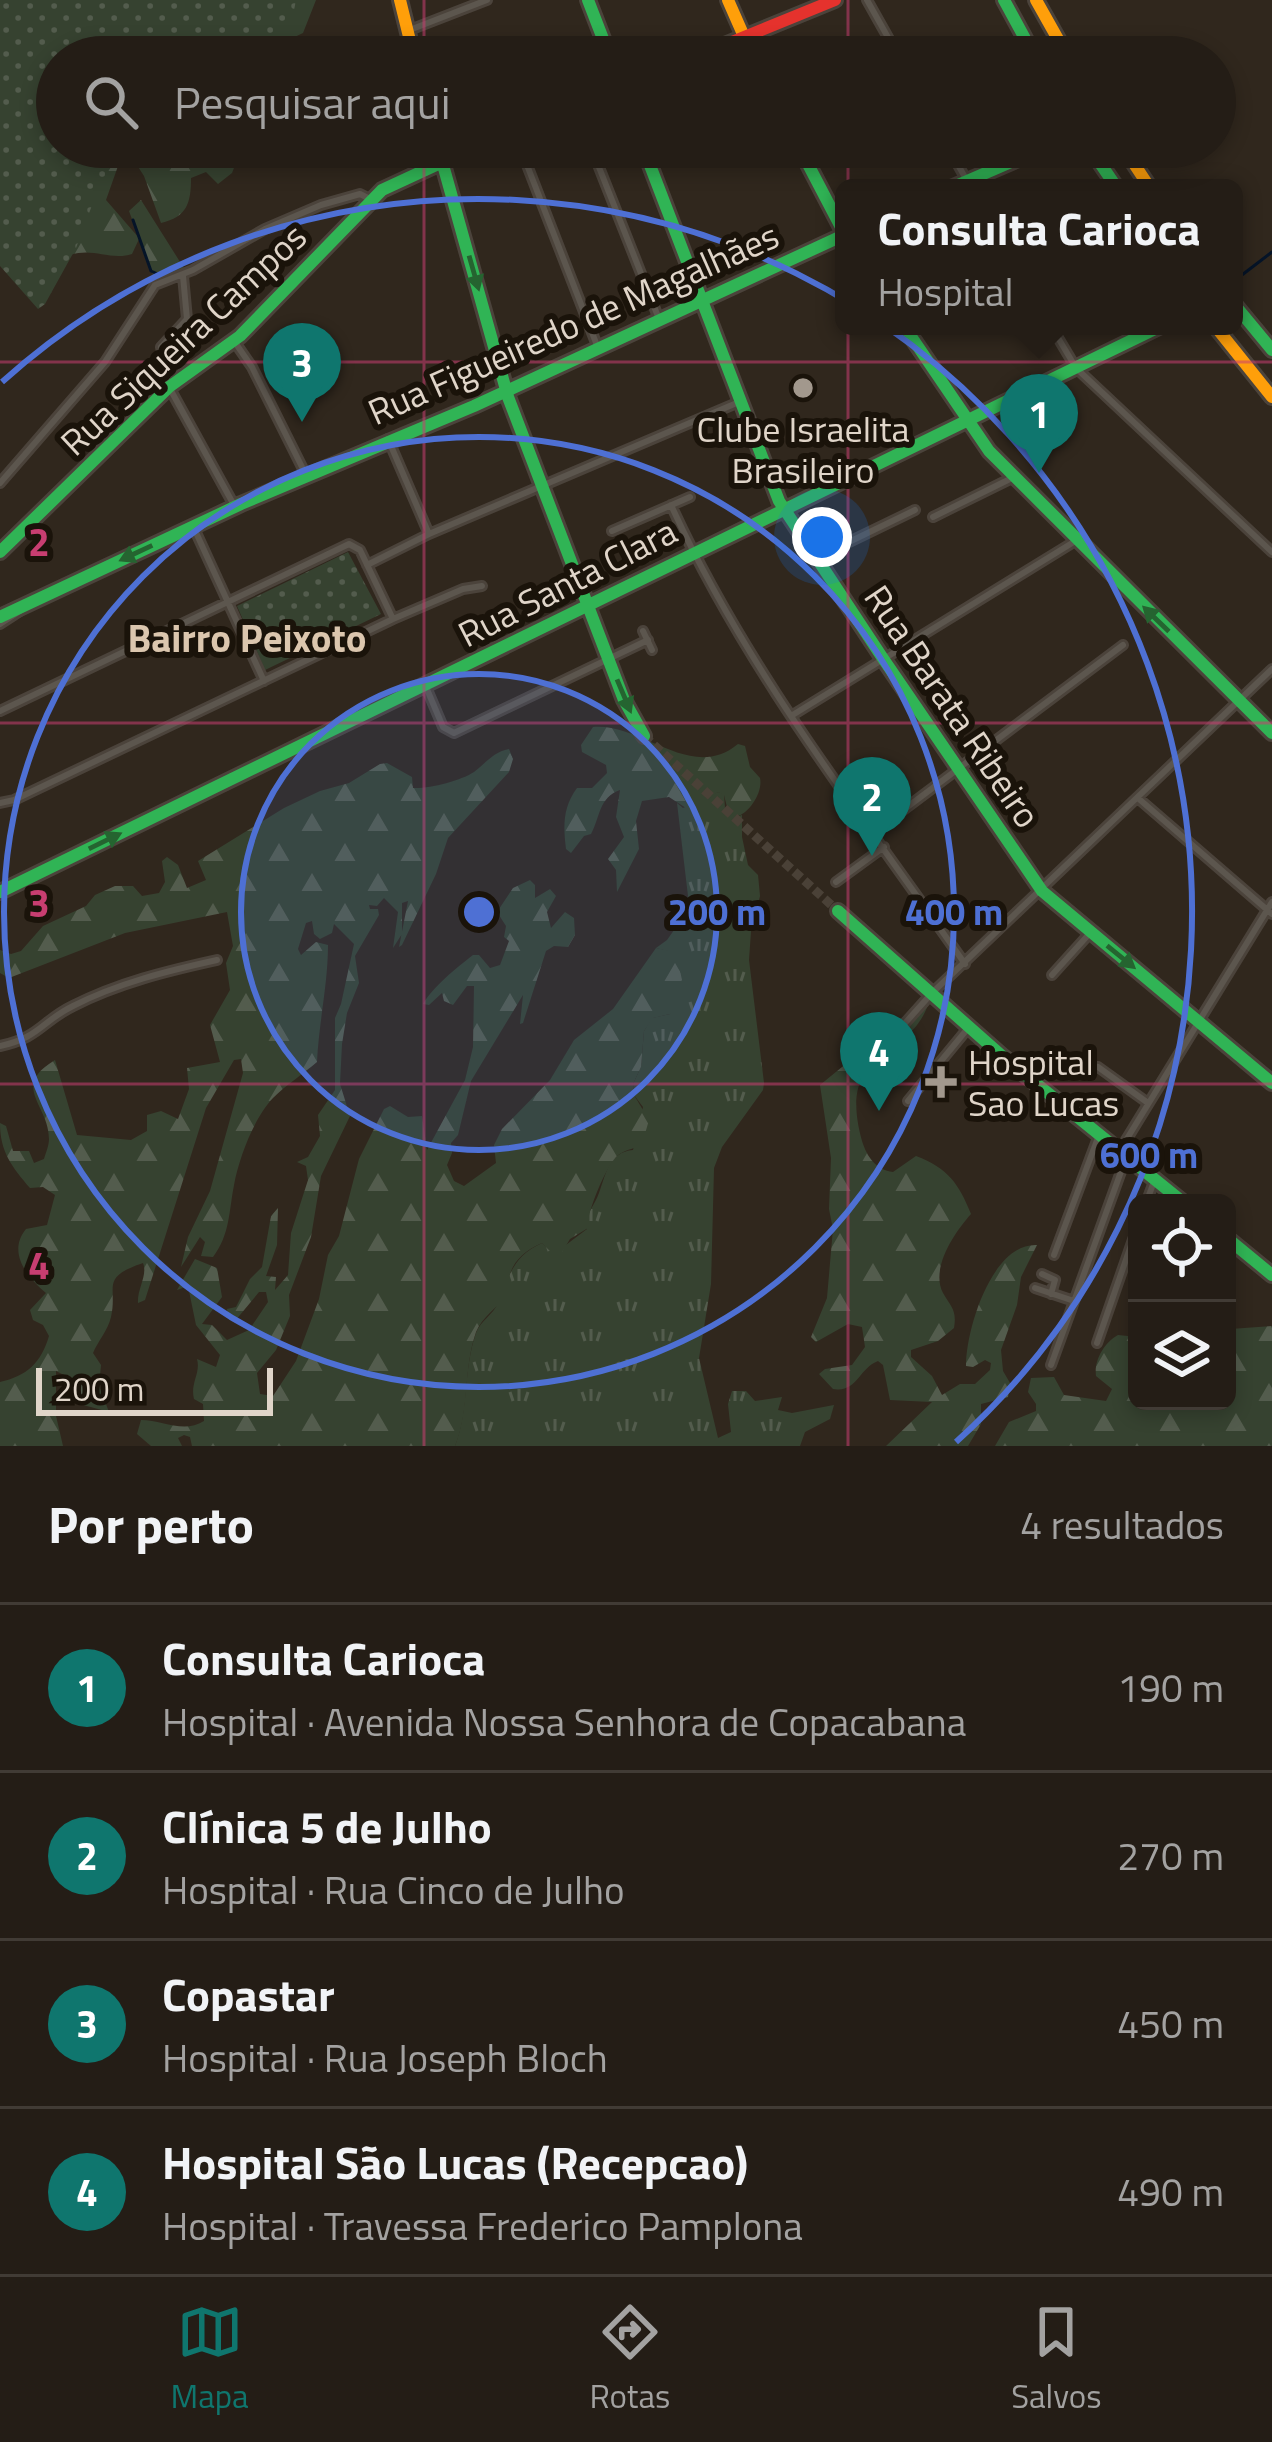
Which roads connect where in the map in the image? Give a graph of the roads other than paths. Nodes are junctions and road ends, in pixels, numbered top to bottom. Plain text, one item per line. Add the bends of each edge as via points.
1 (400, 0) edge
2 (487, 0) edge
3 (588, 0) edge
4 (728, 0) edge
5 (835, 0) edge
6 (867, 0) edge
7 (1004, 0) edge
8 (1036, 0) edge
9 (407, 31) junction
10 (408, 36) edge
11 (602, 36) edge
12 (742, 36) edge
13 (748, 36) edge
14 (887, 36) edge
15 (1024, 36) edge
16 (1056, 36) edge
17 (416, 168) edge
18 (444, 168) edge
19 (528, 168) edge
20 (599, 168) edge
21 (651, 168) edge
22 (810, 168) edge
23 (372, 200) junction
24 (835, 217) edge
25 (835, 238) edge
26 (183, 275) junction
27 (699, 300) junction
28 (1243, 315) edge
29 (659, 320) junction
30 (910, 335) edge
31 (1056, 335) edge
32 (1143, 335) edge
33 (1222, 335) edge
34 (234, 341) junction
35 (598, 348) junction
36 (1272, 350) edge
37 (1076, 368) junction
38 (169, 387) junction
39 (506, 391) junction
40 (1272, 397) edge
41 (739, 401) junction
42 (968, 422) junction
43 (388, 439) junction
44 (305, 475) junction
45 (1014, 477) junction
46 (0, 483) edge
47 (542, 486) junction
48 (690, 496) dead end
49 (670, 505) junction
50 (235, 507) junction
51 (783, 509) junction
52 (915, 510) dead end
53 (933, 517) dead end
54 (193, 526) junction
55 (612, 531) dead end
56 (429, 534) junction
57 (1077, 540) junction
58 (0, 552) edge
59 (1272, 552) edge
60 (693, 553) junction
61 (817, 558) junction
62 (367, 565) junction
63 (482, 586) dead end
64 (228, 602) junction
65 (586, 603) junction
66 (1, 618) edge
67 (393, 619) junction
68 (644, 631) dead end
69 (648, 640) junction
70 (1124, 645) dead end
71 (652, 650) dead end
72 (608, 657) junction
73 (882, 657) junction
74 (1272, 669) edge
75 (265, 682) junction
76 (426, 687) junction
77 (1240, 700) junction
78 (0, 711) edge
79 (790, 716) junction
80 (1272, 733) edge
81 (644, 736) tunnel mouth
82 (959, 771) junction
83 (1139, 799) junction
84 (0, 803) edge
85 (874, 832) junction
86 (884, 848) junction
87 (836, 882) dead end
88 (1042, 891) junction
89 (0, 892) edge
90 (1270, 909) edge
91 (838, 911) tunnel mouth
92 (1090, 932) junction
93 (217, 960) dead end
94 (965, 964) junction
95 (1052, 975) dead end
96 (932, 994) junction
97 (1198, 1021) junction
98 (969, 1028) junction
99 (0, 1046) edge
100 (872, 1060) dead end
101 (1098, 1067) dead end
102 (1272, 1083) edge
103 (908, 1101) dead end
104 (1148, 1102) junction
105 (1099, 1134) junction
106 (1123, 1153) junction
107 (1154, 1179) junction
108 (1149, 1194) edge
109 (1173, 1194) edge
110 (1236, 1245) edge
111 (1128, 1254) edge
112 (1054, 1255) dead end
113 (1042, 1274) dead end
114 (1272, 1275) edge
115 (1035, 1288) dead end
116 (1051, 1294) junction
117 (1074, 1301) junction
118 (1097, 1343) dead end
119 (1051, 1365) dead end

1 - 9 main road
2 - 9 street
3 - 11 main road
4 - 12 main road
5 - 13 main road
6 - 14 street
7 - 15 main road
8 - 16 main road
9 - 10 main road
17 - 23 main road, Rua Siqueira Campos
18 -> 39 main road
19 - 35 street
20 - 29 street
21 - 27 main road, Rua Barata Ribeiro
22 - 24 main road
23 - 26 street via 360,194 321,205
23 - 34 main road, Rua Siqueira Campos
25 - 27 main road, Rua Figueiredo de Magalhães
26 - 38 street via 187,320 161,346
26 - 46 street via 152,288 106,362
27 - 29 main road, Rua Figueiredo de Magalhães
27 - 41 main road, Rua Barata Ribeiro
28 - 36 main road
29 - 35 main road, Rua Figueiredo de Magalhães
30 - 42 main road
31 - 37 street
32 - 37 main road, Rua Santa Clara
33 - 40 main road
34 - 38 main road, Rua Siqueira Campos
34 - 44 street
35 - 39 main road, Rua Figueiredo de Magalhães
37 - 42 main road, Rua Santa Clara
37 - 59 street
38 - 50 street
38 - 58 main road, Rua Siqueira Campos
39 - 43 main road, Rua Figueiredo de Magalhães
39 - 47 main road
41 - 47 street
41 - 51 main road, Rua Barata Ribeiro
42 - 45 main road
42 - 51 main road, Rua Santa Clara
43 - 44 main road, Rua Figueiredo de Magalhães
43 - 56 street
44 - 50 main road, Rua Figueiredo de Magalhães
45 - 53 street
45 - 57 main road
47 - 56 street
47 - 65 main road
48 - 49 street
49 - 55 street
49 - 60 street
50 - 54 main road, Rua Figueiredo de Magalhães
51 - 60 main road, Rua Santa Clara
51 - 61 main road, Rua Barata Ribeiro
52 - 61 street
54 - 64 street
54 -> 66 main road, Rua Figueiredo de Magalhães
56 - 62 street
57 - 73 street
77 -> 57 main road
60 - 65 main road, Rua Santa Clara
60 - 79 street
61 - 73 main road, Rua Barata Ribeiro
62 - 64 street via 349,544
62 - 67 street
63 - 67 street
64 - 75 street
64 - 78 street
65 - 72 main road
65 - 76 main road, Rua Santa Clara
67 - 75 street
68 - 69 street
69 - 71 street
69 - 72 street
70 - 82 street
72 - 76 street via 454,733 442,727
72 -> 81 main road
73 - 79 street
73 - 82 main road, Rua Barata Ribeiro
74 - 77 street
75 - 84 street
89 -> 76 main road, Rua Santa Clara
77 - 80 main road
77 - 83 street
79 - 85 street
82 - 85 street
82 - 88 main road, Rua Barata Ribeiro
83 - 88 street
83 - 90 street
85 - 86 street
86 - 87 street
86 - 94 street
88 - 92 main road, Rua Barata Ribeiro
88 - 94 street
90 - 97 street
91 - 96 main road
92 - 95 street
92 -> 97 main road, Rua Barata Ribeiro
93 - 99 street via 139,979
94 - 96 street
96 - 98 main road
96 - 100 street
97 - 102 main road, Rua Barata Ribeiro
97 - 104 street
98 - 103 street
98 - 105 main road
101 - 104 street
104 - 106 street
105 - 106 main road
105 - 112 street
106 - 107 main road
106 - 117 street
107 - 108 street
107 - 109 main road
110 - 114 main road
111 - 118 street
113 - 116 street via 1055,1280
115 - 116 street
116 - 117 street
117 - 119 street

